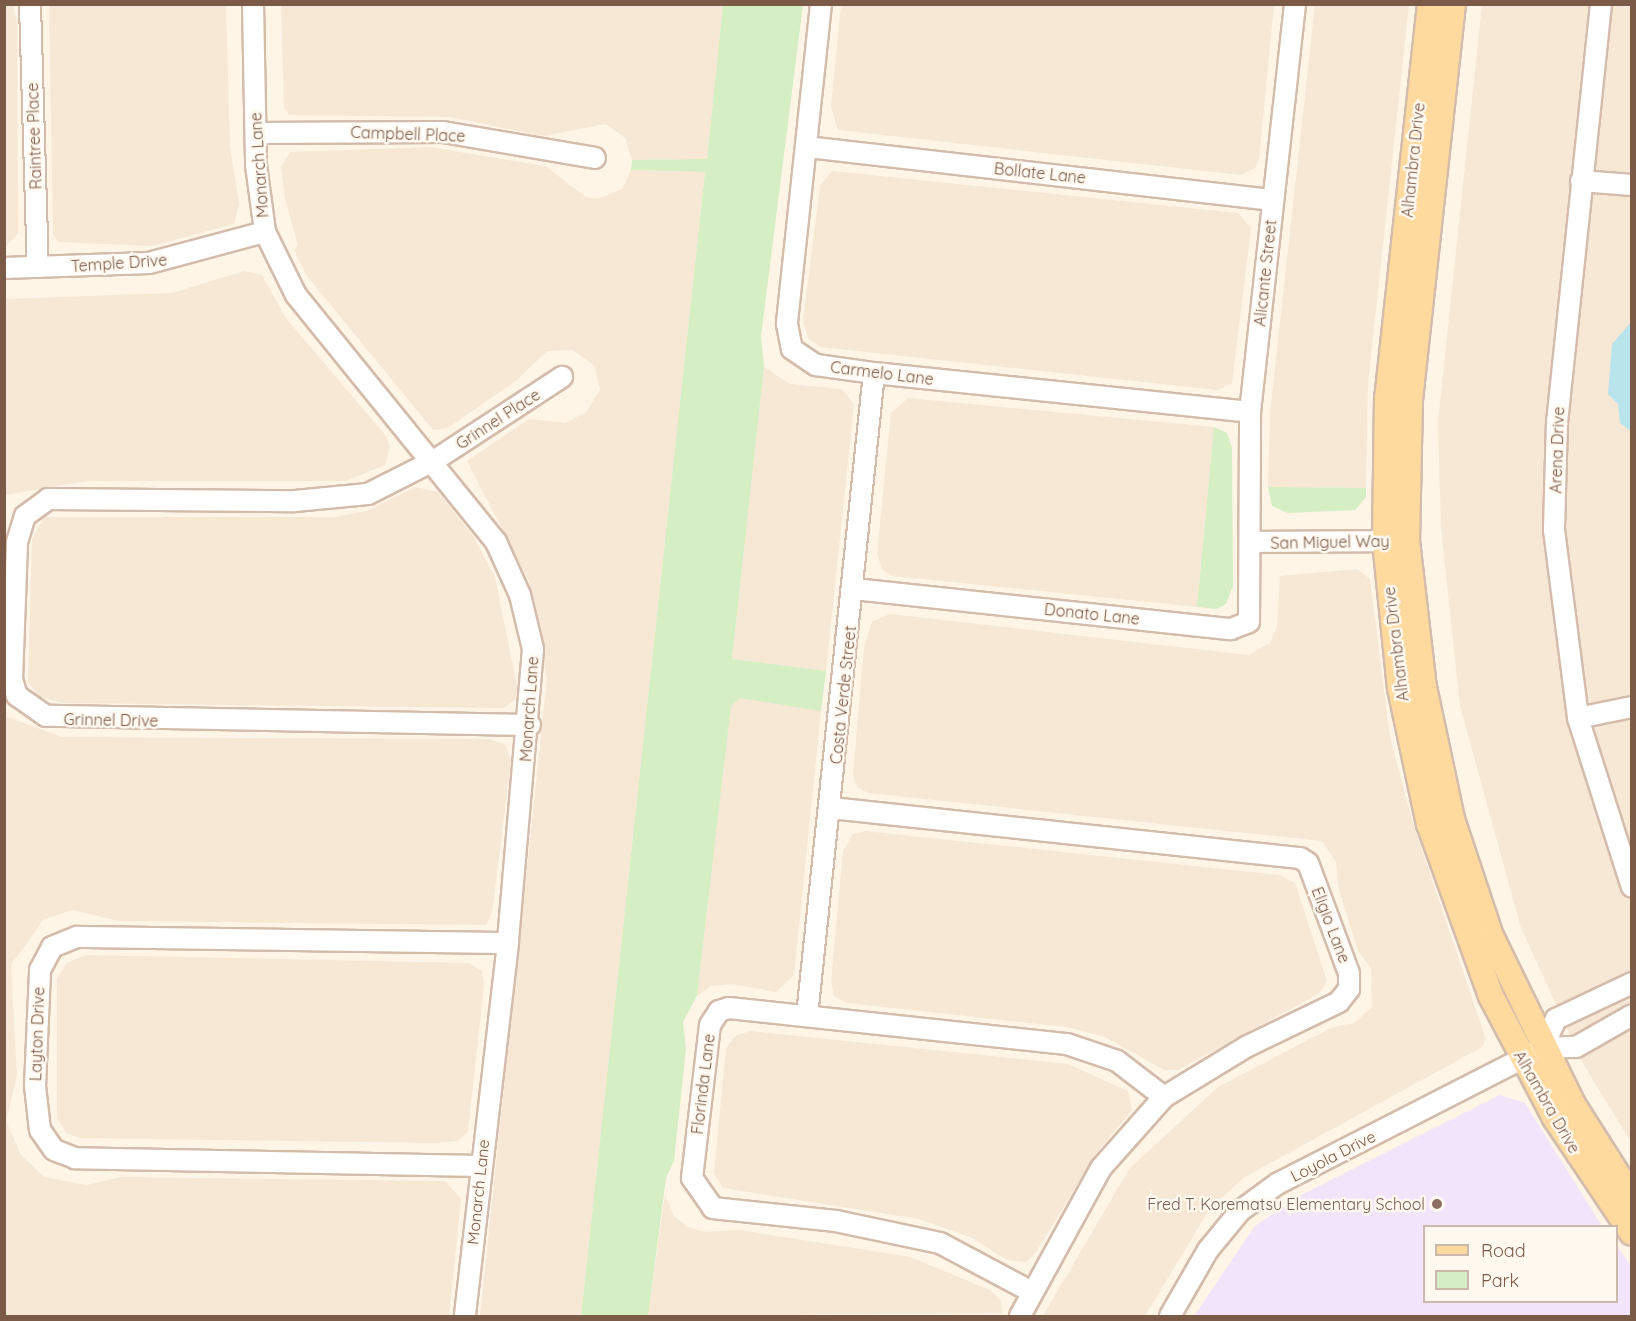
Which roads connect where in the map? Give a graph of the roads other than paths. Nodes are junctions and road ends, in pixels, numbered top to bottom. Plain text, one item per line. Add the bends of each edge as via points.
1 (30, 4) edge
2 (253, 4) edge
3 (821, 4) edge
4 (1295, 4) edge
5 (1431, 4) edge
6 (1453, 4) edge
7 (1601, 4) edge
8 (255, 133) junction
9 (807, 147) junction
10 (595, 158) dead end
11 (1581, 181) junction
12 (1632, 184) edge
13 (1272, 200) junction
14 (265, 232) junction
15 (38, 267) junction
16 (4, 268) edge
17 (874, 373) junction
18 (562, 377) dead end
19 (1250, 412) junction
20 (435, 460) junction
21 (1396, 541) junction
22 (1253, 542) junction
23 (854, 589) junction
24 (1632, 707) edge
25 (1578, 718) junction
26 (530, 725) junction
27 (831, 808) junction
28 (1632, 887) edge
29 (508, 943) junction
30 (1632, 983) edge
31 (1632, 1015) edge
32 (807, 1016) junction
33 (1544, 1048) junction
34 (1521, 1060) junction
35 (1164, 1097) junction
36 (480, 1166) junction
37 (1632, 1197) edge
38 (1632, 1233) edge
39 (1032, 1292) junction
40 (465, 1317) edge
41 (1020, 1317) edge
42 (1170, 1317) edge

1 - 15 street, Raintree Place
2 - 8 street, Monarch Lane
3 - 9 street, Carmelo Lane
4 - 13 street, Alicante Street
5 - 21 main road, Alhambra Drive via 1387,397
6 - 21 main road, Alhambra Drive
7 - 11 street, Arena Drive
8 - 10 street, Campbell Place via 443,132
8 - 14 street, Monarch Lane
9 - 13 street, Bollate Lane
9 - 17 street, Carmelo Lane via 787,324 792,349 816,365
11 - 12 street
11 - 25 street, Arena Drive via 1557,421 1554,530
13 - 19 street, Alicante Street
14 - 15 street, Temple Drive via 183,258
14 - 20 street, Monarch Lane via 296,295
15 - 16 street, Temple Drive
17 - 19 street, Carmelo Lane
17 - 23 street, Costa Verde Street
18 - 20 street, Grinnel Place
19 - 22 street, Alicante Street
20 - 26 street, Monarch Lane via 496,542 520,595 533,649
20 - 26 street, Grinnel Drive via 368,494 336,500 48,499 35,506 25,516 17,542 12,680 17,696 30,708 63,720
21 - 22 street, San Miguel Way
21 - 33 main road, Alhambra Drive via 1452,819 1491,936
21 - 34 main road, Alhambra Drive via 1400,688 1429,824 1468,941
22 - 23 street, Donato Lane via 1249,622 1231,629
23 - 27 street, Costa Verde Street
24 - 25 street
25 - 28 street, Arena Drive
26 - 29 street, Monarch Lane
27 - 32 street, Costa Verde Street
27 - 35 street, Eligio Lane via 1308,863 1349,973 1349,989 1339,1002 1246,1047
29 - 36 street, Monarch Lane
29 - 36 street, Layton Drive via 77,937 52,947 40,970 35,1086 40,1130 54,1150 75,1158
30 - 33 street via 1556,1019
31 - 33 street via 1576,1047
32 - 35 street, Florinda Lane via 1067,1044 1117,1061
32 - 39 street, Florinda Lane via 729,1008 719,1011 710,1025 692,1178 699,1196 713,1208 836,1221 940,1244
33 - 34 street, Loyola Drive
33 - 37 main road, Alhambra Drive
34 - 38 main road, Alhambra Drive
34 - 42 street, Loyola Drive via 1277,1184 1240,1211 1208,1250
35 - 39 street, Eligio Lane via 1101,1168
36 - 40 street, Monarch Lane
39 - 41 street, Eligio Lane

